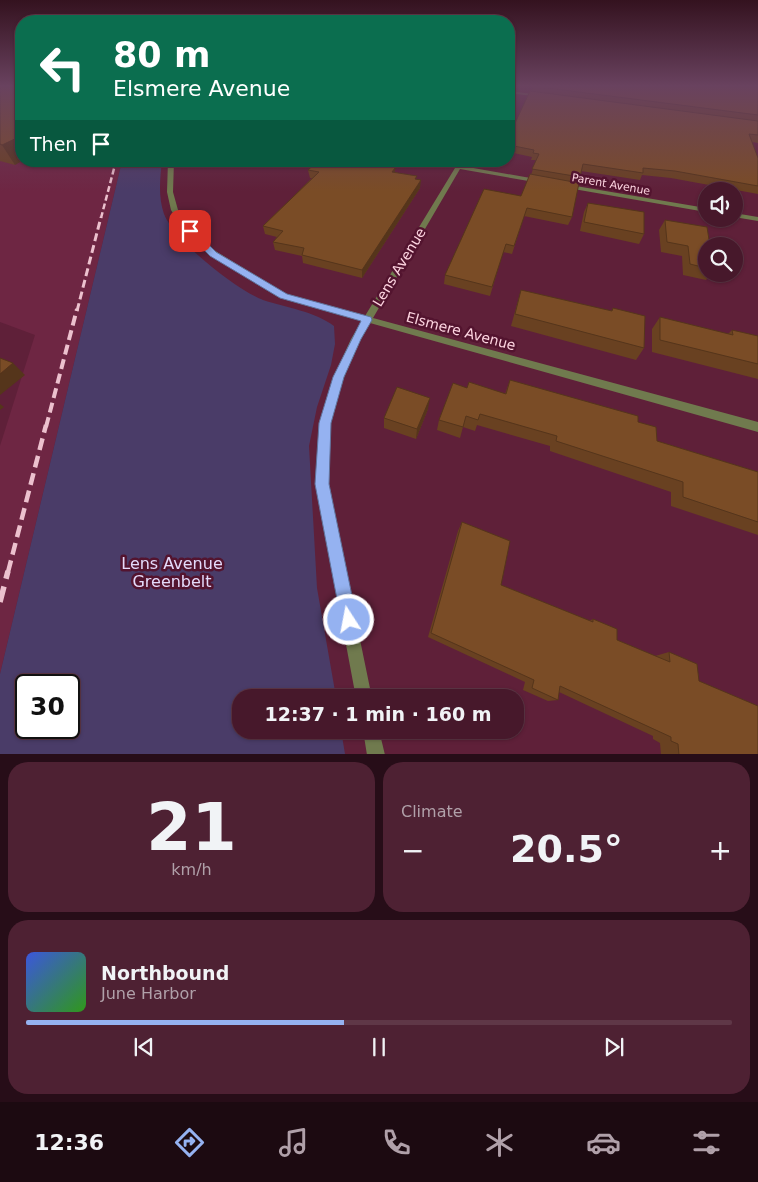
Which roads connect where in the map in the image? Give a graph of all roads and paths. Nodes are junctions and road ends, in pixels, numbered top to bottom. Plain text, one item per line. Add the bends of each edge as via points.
1 (172, 167) edge
2 (458, 167) edge
3 (474, 167) edge
4 (551, 183) edge
5 (560, 185) edge
6 (698, 209) edge
7 (743, 216) edge
8 (758, 219) edge
9 (367, 320) junction
10 (758, 427) edge
11 (362, 689) edge
12 (373, 739) edge
13 (376, 754) edge

1 - 9 street, Elsmere Avenue via 170,193 179,220 213,254 283,296
2 - 9 street, Lens Avenue
3 - 4 street, Parent Avenue
5 - 6 street, Parent Avenue
7 - 8 street
9 - 10 street, Elsmere Avenue
9 - 11 street, Lens Avenue via 339,377 325,423 322,484
12 - 13 street

